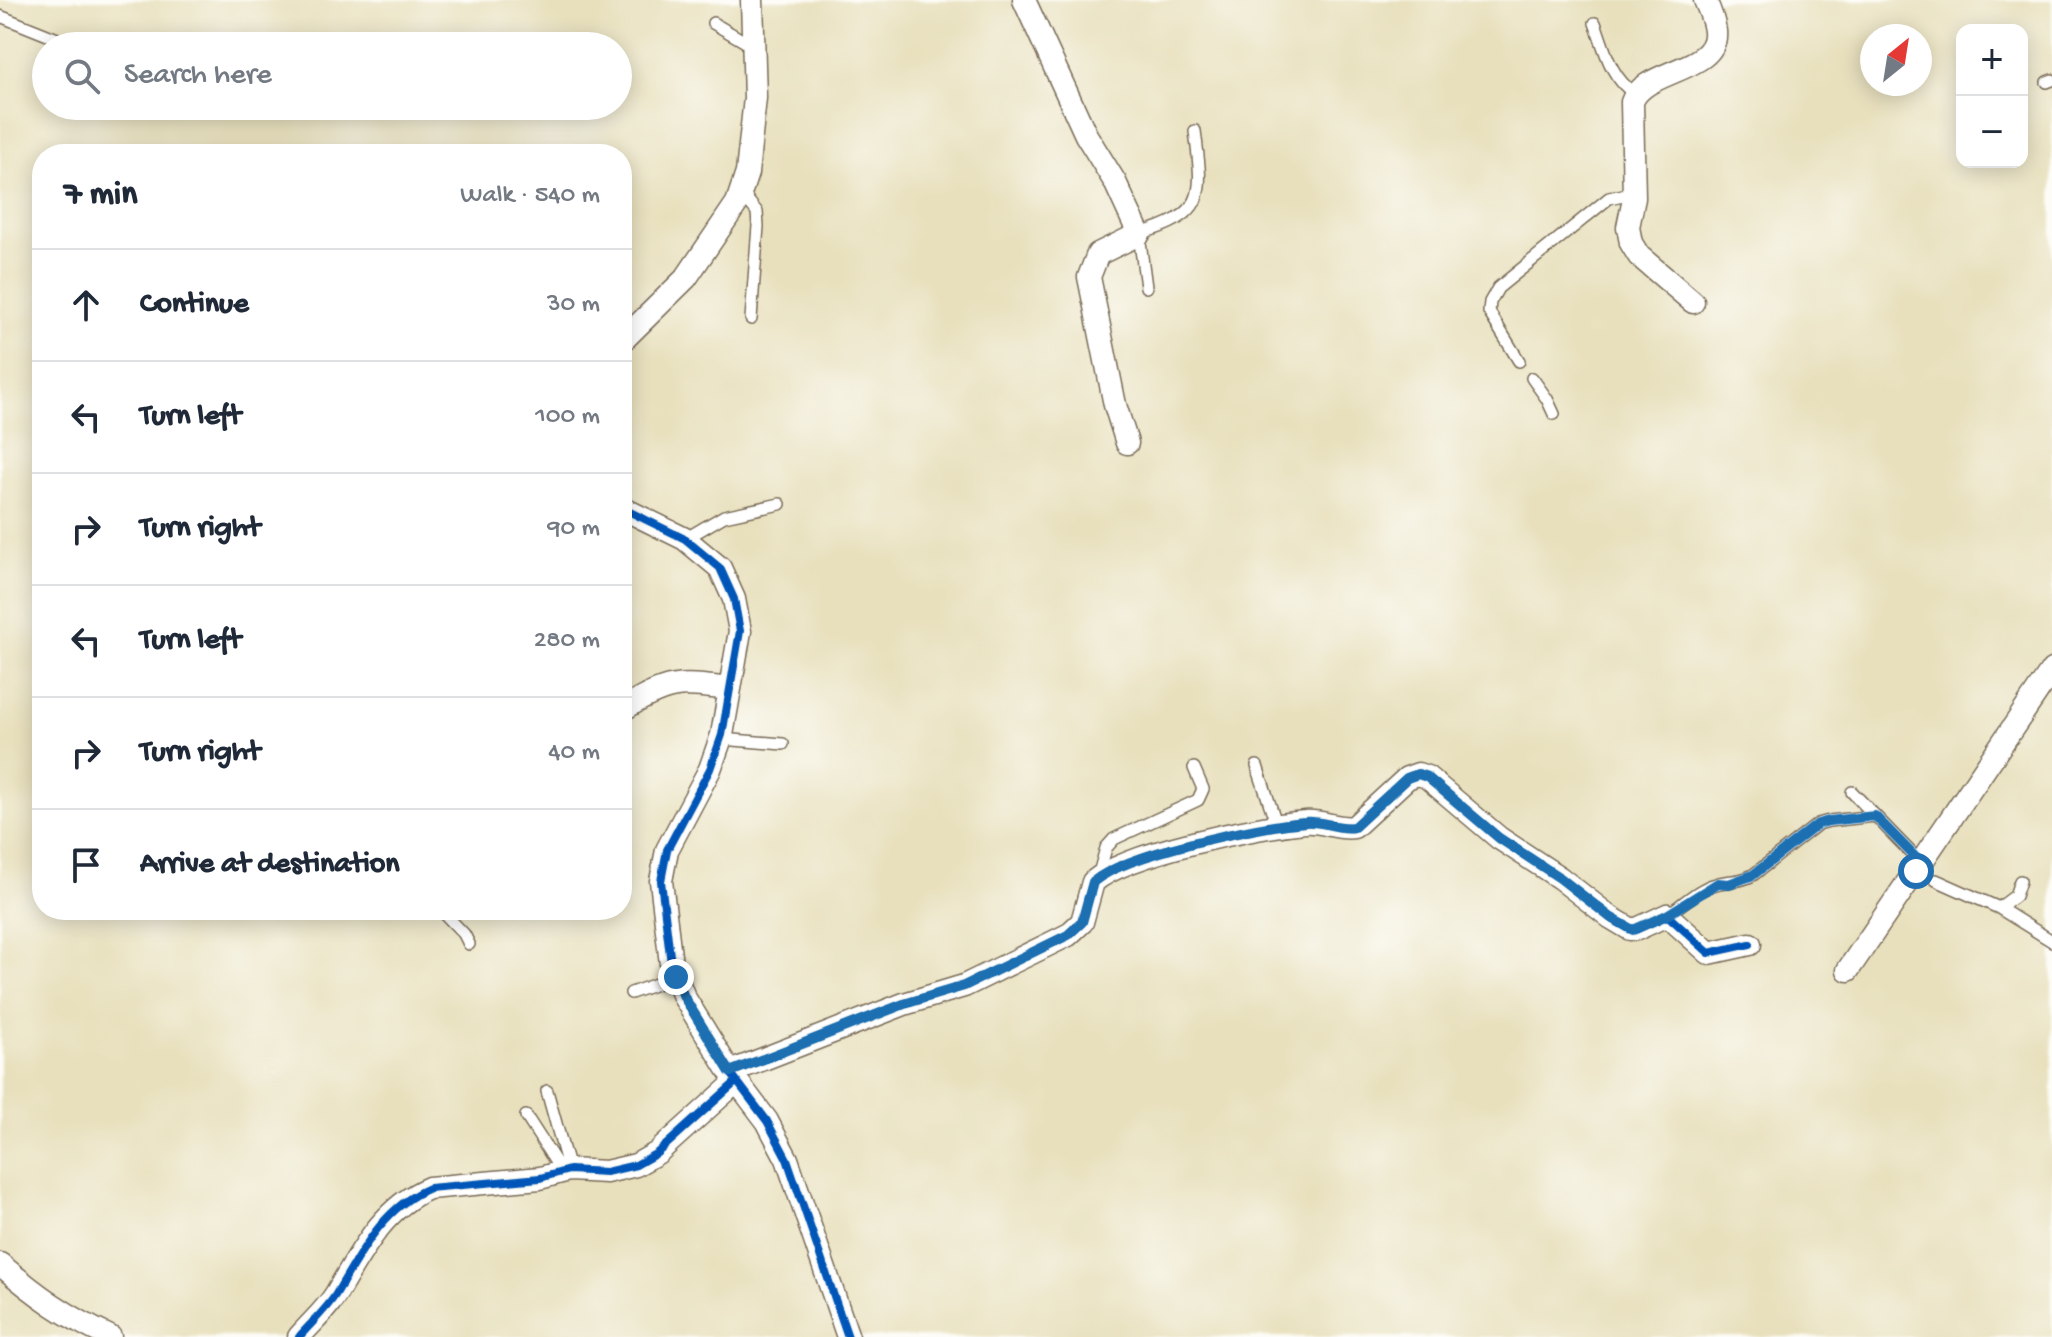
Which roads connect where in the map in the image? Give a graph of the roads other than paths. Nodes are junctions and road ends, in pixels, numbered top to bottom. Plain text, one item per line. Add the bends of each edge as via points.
1 (752, 0) edge
2 (1024, 0) edge
3 (1705, 0) edge
4 (0, 16) edge
5 (713, 23) dead end
6 (1595, 23) dead end
7 (40, 32) edge
8 (754, 48) junction
9 (1635, 94) junction
10 (1195, 131) dead end
11 (741, 192) junction
12 (1634, 198) junction
13 (1139, 234) junction
14 (1146, 287) dead end
15 (1693, 302) dead end
16 (751, 319) dead end
17 (632, 331) edge
18 (1519, 361) dead end
19 (1532, 378) dead end
20 (1554, 414) dead end
21 (1127, 443) dead end
22 (780, 504) dead end
23 (632, 513) edge
24 (685, 539) junction
25 (2052, 670) edge
26 (730, 689) junction
27 (632, 704) edge
28 (721, 739) junction
29 (783, 744) dead end
30 (1257, 766) dead end
31 (1194, 768) dead end
32 (1852, 792) dead end
33 (1875, 816) junction
34 (1277, 826) junction
35 (1925, 873) junction
36 (1098, 877) junction
37 (2020, 881) dead end
38 (1999, 908) junction
39 (1667, 915) junction
40 (451, 920) edge
41 (2052, 941) edge
42 (469, 944) dead end
43 (1750, 944) dead end
44 (1848, 970) dead end
45 (676, 977) junction
46 (631, 993) dead end
47 (734, 1076) junction
48 (547, 1091) dead end
49 (526, 1116) dead end
50 (566, 1171) junction
51 (0, 1264) edge
52 (110, 1337) edge
53 (299, 1337) edge
54 (848, 1337) edge

1 - 8 street
2 - 13 street
3 - 9 street via 1715,30 1707,54
4 - 7 lane
5 - 8 lane
6 - 9 lane via 1613,71
8 - 11 street via 755,98
9 - 12 street
10 - 13 lane via 1201,177 1195,204 1179,220
11 - 16 lane via 757,212
11 - 17 street via 686,278
12 - 15 street via 1628,227 1631,243
12 - 18 lane via 1609,198 1498,288 1489,312
13 - 14 lane
13 - 21 street via 1098,254 1089,277
19 - 20 lane
22 - 24 lane via 724,516
23 - 24 street
24 - 26 street via 720,568 734,599 740,631
25 - 35 street
26 - 27 street via 681,683
26 - 28 street
28 - 29 lane
28 - 45 street via 667,850 661,881
30 - 34 lane
31 - 36 lane via 1203,789 1198,800 1114,839
32 - 33 lane
33 - 35 lane
33 - 39 lane via 1818,824 1753,875 1709,887
34 - 36 street via 1134,860
34 - 39 street via 1307,822 1354,827 1407,778 1422,775 1499,838 1625,926 1637,929
35 - 38 lane
35 - 44 street
36 - 47 street via 1082,922 1068,935 964,986 904,1004
37 - 38 lane via 2015,896
38 - 41 lane
39 - 43 street via 1712,954
40 - 42 lane
45 - 46 lane
45 - 47 street
47 - 50 street via 647,1159 606,1172
47 - 54 street via 787,1159
48 - 50 lane
49 - 50 lane
50 - 53 street via 419,1192 373,1233 334,1297
51 - 52 street via 38,1298

